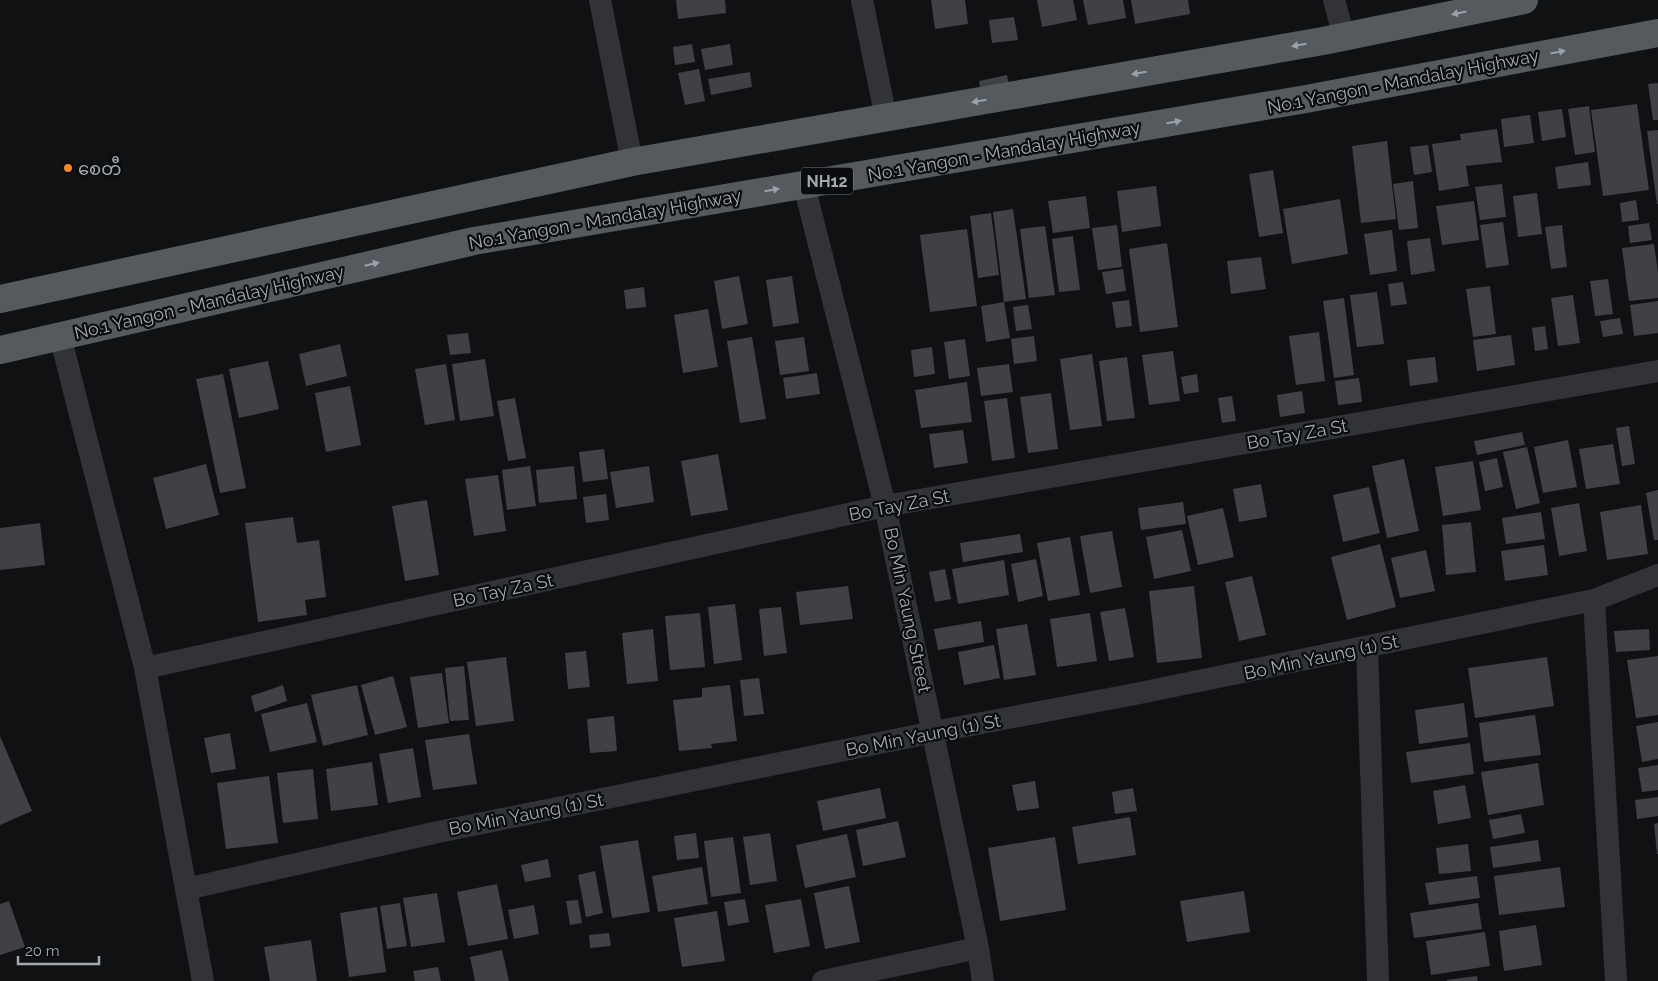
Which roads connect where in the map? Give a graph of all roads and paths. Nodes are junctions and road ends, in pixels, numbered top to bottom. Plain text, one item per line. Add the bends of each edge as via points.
1 (600, 0) edge
2 (862, 0) edge
3 (1334, 0) edge
4 (1524, 0) edge
5 (1658, 33) edge
6 (1344, 37) junction
7 (886, 118) junction
8 (632, 162) junction
9 (804, 185) junction
10 (0, 299) edge
11 (60, 336) junction
12 (0, 350) edge
13 (1658, 371) edge
14 (886, 506) junction
15 (1658, 575) edge
16 (1594, 600) junction
17 (1367, 648) junction
18 (145, 668) junction
19 (934, 732) junction
20 (186, 888) junction
21 (978, 948) junction
22 (203, 981) edge
23 (823, 981) edge
24 (983, 981) edge
25 (1378, 981) edge
26 (1616, 981) edge

1 - 8 street
2 - 7 street
3 - 6 street
4 -> 6 highway
9 -> 5 highway, No.1 Yangon - Mandalay Highway / NH12 via 1296,101
6 -> 7 highway
7 - 8 highway
8 - 10 highway
11 -> 9 highway, No.1 Yangon - Mandalay Highway / NH12 via 474,241
9 - 14 street, Bo Min Yaung Street
11 - 12 highway, No.1 Yangon - Mandalay Highway / NH12
11 - 18 street
13 - 14 street, Bo Tay Za St
14 - 18 street, Bo Tay Za St
14 - 19 street, Bo Min Yaung Street
15 - 16 street, Bo Min Yaung (1) St
16 - 17 street, Bo Min Yaung (1) St
16 - 26 street
17 - 19 street, Bo Min Yaung (1) St
17 - 25 street
18 - 20 street
19 - 20 street, Bo Min Yaung (1) St via 438,832
19 - 21 street, Bo Min Yaung Street
20 - 22 street
21 - 23 street
21 - 24 street, Bo Min Yaung Street

